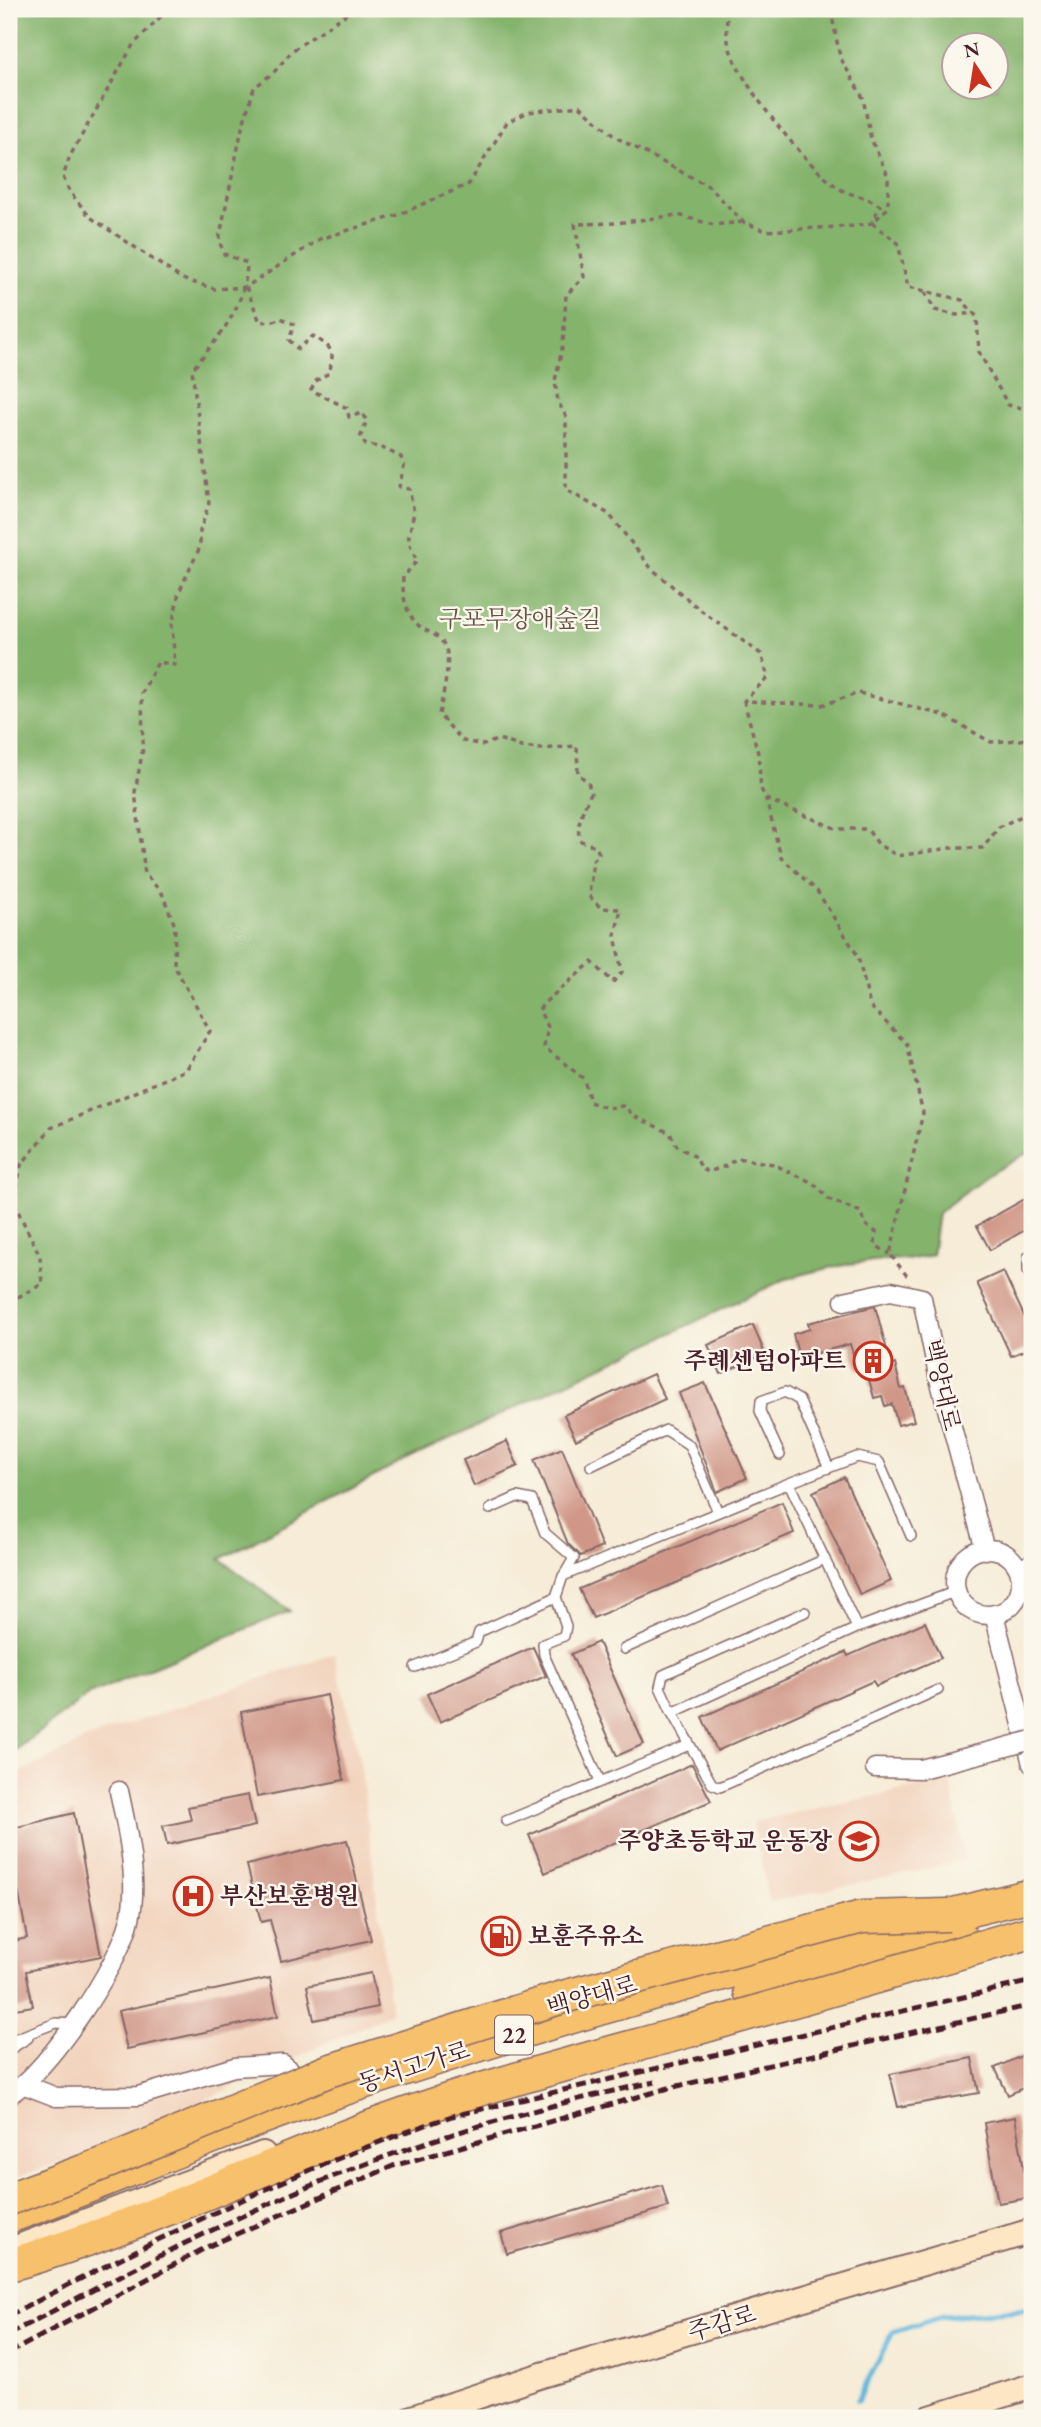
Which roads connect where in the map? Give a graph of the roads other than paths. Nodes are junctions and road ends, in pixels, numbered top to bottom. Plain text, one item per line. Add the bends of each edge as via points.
1 (1028, 1257) dead end
2 (1032, 1279) edge
3 (844, 1301) dead end
4 (780, 1455) dead end
5 (591, 1466) dead end
6 (829, 1468) junction
7 (789, 1483) junction
8 (489, 1510) dead end
9 (718, 1512) junction
10 (911, 1536) dead end
11 (985, 1550) junction
12 (825, 1559) junction
13 (1025, 1562) edge
14 (563, 1576) junction
15 (957, 1591) junction
16 (556, 1597) junction
17 (805, 1612) dead end
18 (994, 1614) junction
19 (858, 1628) junction
20 (624, 1649) dead end
21 (415, 1667) dead end
22 (938, 1690) dead end
23 (672, 1713) junction
24 (1032, 1740) edge
25 (689, 1745) junction
26 (1032, 1762) edge
27 (875, 1768) dead end
28 (600, 1781) junction
29 (119, 1791) dead end
30 (506, 1821) dead end
31 (1032, 1885) edge
32 (1032, 1895) edge
33 (949, 1915) junction
34 (1032, 1916) edge
35 (1032, 1933) edge
36 (73, 2024) junction
37 (45, 2028) junction
38 (9, 2041) edge
39 (9, 2050) edge
40 (26, 2085) junction
41 (314, 2090) junction
42 (9, 2095) edge
43 (9, 2199) edge
44 (9, 2211) edge
45 (9, 2217) edge
46 (1032, 2231) edge
47 (9, 2238) edge
48 (9, 2251) edge
49 (9, 2265) edge
50 (1032, 2386) edge
51 (412, 2418) edge
52 (930, 2418) edge

1 - 2 lane
3 - 11 street, 백양대로 via 891,1291 922,1298
4 - 6 lane via 760,1411 761,1401 785,1392 799,1400
5 - 9 lane via 666,1430 689,1446
6 - 7 lane
6 - 10 lane via 857,1457 879,1462
7 - 9 lane
7 - 12 lane
8 - 14 lane via 517,1497 532,1500 545,1533 574,1558
9 - 14 lane
11 - 13 street
11 - 15 street via 965,1559 958,1569
12 - 19 lane
12 - 20 lane
13 - 18 street via 1018,1596 1012,1605
14 - 16 lane
15 - 18 street via 967,1607
15 - 19 lane
16 - 21 lane via 479,1632 476,1642
16 - 28 lane via 566,1626 564,1636 543,1644 544,1655
17 - 23 lane via 663,1675 660,1687
18 - 26 street
19 - 23 lane
22 - 25 lane via 720,1787 712,1784
23 - 25 lane
24 - 27 street, bridge via 921,1769
25 - 28 lane
28 - 30 lane
29 - 36 street via 132,1852 130,1919 108,1968
31 - 41 main road, 백양대로 via 635,1983 507,2021
32 - 33 highway, 동서고가로 / 22
33 - 43 highway, bridge via 862,1917 563,1997 328,2071
33 - 45 highway, 동서고가로 / 22, bridge via 529,2030 370,2081
34 - 47 highway, 동서고가로 / 22 via 597,2031 365,2102
35 - 48 main road, 백양대로 via 639,2033 349,2120
35 - 49 highway, bridge via 547,2070 376,2125 115,2230
36 - 37 lane
36 - 40 street
37 - 38 lane
37 - 39 lane
40 - 41 street via 56,2097 138,2096 234,2067 283,2064
40 - 42 street
41 - 44 main road, 백양대로 via 178,2149
46 - 51 main road, 주감로 via 542,2375
50 - 52 main road

